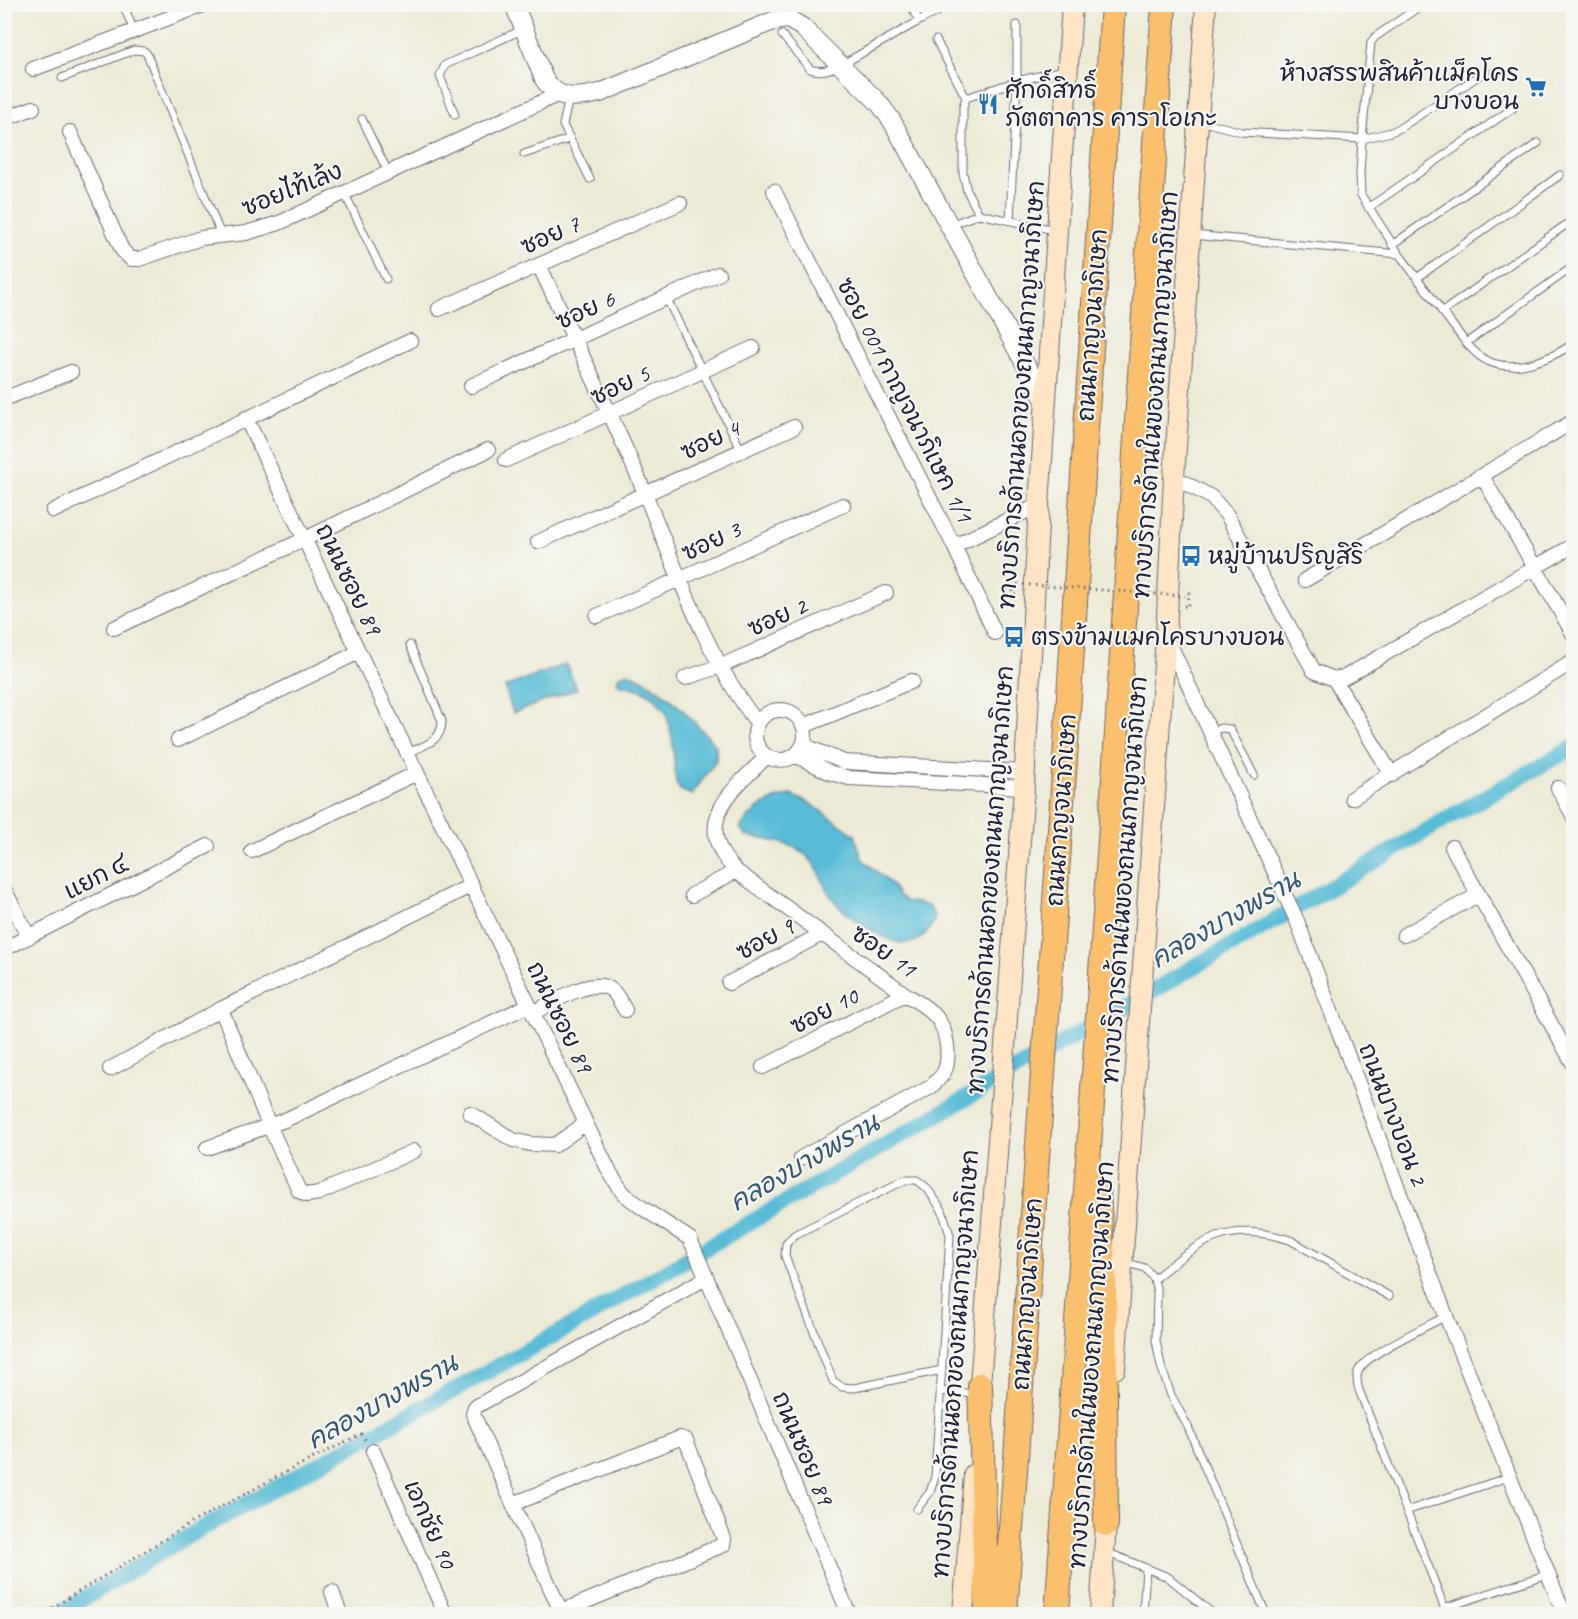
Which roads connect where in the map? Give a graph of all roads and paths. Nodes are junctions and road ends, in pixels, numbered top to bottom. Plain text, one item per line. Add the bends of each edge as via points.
1 (123, 4) edge
2 (206, 4) edge
3 (514, 4) edge
4 (910, 4) edge
5 (953, 4) edge
6 (1072, 4) edge
7 (1113, 4) edge
8 (1164, 4) edge
9 (1206, 4) edge
10 (1423, 4) edge
11 (182, 9) edge
12 (786, 19) edge
13 (919, 21) junction
14 (1017, 25) dead end
15 (524, 29) junction
16 (134, 31) junction
17 (936, 40) dead end
18 (841, 65) junction
19 (33, 69) dead end
20 (1067, 69) junction
21 (1486, 71) dead end
22 (62, 78) dead end
23 (1017, 81) junction
24 (564, 95) junction
25 (966, 98) junction
26 (33, 108) dead end
27 (1514, 108) dead end
28 (455, 115) dead end
29 (4, 119) edge
30 (362, 119) dead end
31 (1198, 120) junction
32 (70, 132) dead end
33 (569, 139) junction
34 (1362, 139) junction
35 (1538, 143) dead end
36 (524, 154) dead end
37 (388, 172) junction
38 (1560, 174) dead end
39 (590, 179) dead end
40 (774, 191) dead end
41 (344, 192) junction
42 (680, 202) dead end
43 (1368, 208) junction
44 (979, 214) junction
45 (1010, 219) junction
46 (1574, 219) edge
47 (950, 225) junction
48 (1057, 231) junction
49 (221, 235) junction
50 (1191, 235) junction
51 (1392, 244) junction
52 (1399, 254) junction
53 (539, 266) junction
54 (1574, 266) edge
55 (718, 274) dead end
56 (1416, 278) junction
57 (386, 279) dead end
58 (666, 297) junction
59 (439, 309) dead end
60 (1442, 312) junction
61 (574, 339) junction
62 (410, 341) dead end
63 (1466, 343) junction
64 (1574, 343) edge
65 (753, 348) dead end
66 (702, 371) junction
67 (71, 372) dead end
68 (471, 386) dead end
69 (4, 399) edge
70 (1046, 402) junction
71 (610, 415) junction
72 (246, 418) junction
73 (1574, 421) edge
74 (794, 427) dead end
75 (488, 450) dead end
76 (741, 450) junction
77 (506, 460) dead end
78 (1482, 476) junction
79 (1174, 477) junction
80 (646, 495) junction
81 (843, 505) dead end
82 (1040, 505) junction
83 (53, 511) dead end
84 (305, 540) junction
85 (538, 542) dead end
86 (1574, 545) edge
87 (954, 546) junction
88 (1536, 567) junction
89 (678, 580) junction
90 (1305, 580) dead end
91 (1013, 581) dead end
92 (886, 593) dead end
93 (1185, 596) dead end
94 (597, 616) dead end
95 (114, 628) dead end
96 (995, 633) dead end
97 (1166, 635) junction
98 (1574, 635) edge
99 (410, 645) dead end
100 (359, 652) junction
101 (1574, 661) edge
102 (721, 666) junction
103 (685, 678) dead end
104 (1334, 679) junction
105 (912, 681) dead end
106 (758, 724) junction
107 (804, 726) junction
108 (1209, 732) junction
109 (178, 740) dead end
110 (799, 750) junction
111 (408, 753) junction
112 (767, 756) junction
113 (417, 773) junction
114 (1392, 775) junction
115 (1254, 776) dead end
116 (1024, 780) junction
117 (1558, 788) dead end
118 (1352, 798) dead end
119 (1574, 817) edge
120 (208, 846) dead end
121 (1452, 847) dead end
122 (252, 851) dead end
123 (736, 871) junction
124 (472, 885) junction
125 (4, 890) edge
126 (692, 895) dead end
127 (1478, 896) junction
128 (822, 934) junction
129 (1404, 935) dead end
130 (29, 937) junction
131 (4, 949) edge
132 (729, 983) dead end
133 (905, 994) junction
134 (221, 1009) junction
135 (531, 1009) junction
136 (626, 1010) dead end
137 (1574, 1065) edge
138 (764, 1067) dead end
139 (110, 1069) dead end
140 (1091, 1107) junction
141 (470, 1113) dead end
142 (586, 1123) junction
143 (269, 1125) junction
144 (207, 1148) dead end
145 (414, 1150) dead end
146 (801, 1158) dead end
147 (1121, 1261) junction
148 (706, 1276) junction
149 (1154, 1279) junction
150 (1389, 1296) dead end
151 (1446, 1316) junction
152 (942, 1370) junction
153 (980, 1390) junction
154 (940, 1391) junction
155 (361, 1434) dead end
156 (373, 1451) dead end
157 (1509, 1477) junction
158 (513, 1504) junction
159 (917, 1509) dead end
160 (1406, 1511) junction
161 (1106, 1524) junction
162 (1104, 1551) junction
163 (1146, 1568) junction
164 (1548, 1574) junction
165 (332, 1592) dead end
166 (1445, 1611) edge
167 (956, 1612) edge
168 (561, 1613) edge
169 (42, 1614) edge
170 (340, 1614) edge
171 (445, 1614) edge
172 (849, 1614) edge
173 (987, 1614) edge
174 (1005, 1614) edge
175 (1017, 1614) edge
176 (1057, 1614) edge
177 (1100, 1614) edge
178 (1143, 1614) edge
179 (1213, 1614) edge
180 (1266, 1614) edge
181 (1564, 1614) edge

1 - 16 lane
2 - 11 street
3 - 15 street
4 - 13 lane
5 - 13 lane
6 - 20 main road, ทางบริการด้านนอกของถนนกาญจนาภิเษก
7 - 174 highway, ถนนกาญจนาภิเษก
8 - 140 highway, ถนนกาญจนาภิเษก
9 - 31 main road, ทางบริการด้านในของถนนกาญจนาภิเษก
10 - 34 lane via 1372,39
11 - 16 street
12 - 18 street via 802,27
12 - 18 lane via 810,69
12 - 24 street via 600,93 577,98
13 - 18 lane
14 - 23 lane
15 - 24 street via 544,79 549,87
15 - 28 lane via 445,65 440,76
16 - 19 street
17 - 25 lane
18 - 47 street via 892,121
20 - 23 lane
20 - 48 main road, ทางบริการด้านนอกของถนนกาญจนาภิเษก
21 - 34 lane via 1401,128
22 - 49 lane via 134,50 144,51
23 - 25 lane
23 - 45 lane
24 - 33 lane via 564,130
24 - 37 street, ซอยไท้เล้ง
25 - 44 lane via 963,173
26 - 29 street
27 - 43 lane
30 - 37 lane
31 - 34 lane via 1242,132
31 - 50 main road, ทางบริการด้านในของถนนกาญจนาภิเษก
32 - 49 street, ซอยไท้เล้ง via 131,259
33 - 36 lane
33 - 39 lane
34 - 43 lane via 1360,189
35 - 51 lane
37 - 41 street, ซอยไท้เล้ง
38 - 56 lane
40 - 87 street, ซอย 001 กาญจนาภิเษก 1/1
41 - 49 street, ซอยไท้เล้ง via 279,223 246,233
41 - 57 lane
42 - 53 street, ซอย 7
43 - 51 lane
44 - 45 lane
44 - 47 lane
45 - 48 lane
46 - 60 lane
47 - 70 street
48 - 70 main road, ทางบริการด้านนอกของถนนกาญจนาภิเษก
50 - 52 lane
50 - 79 main road, ทางบริการด้านในของถนนกาญจนาภิเษก
51 - 52 lane
52 - 56 lane
53 - 59 street, ซอย 7
53 - 61 street
54 - 63 lane
55 - 58 street, ซอย 6
56 - 60 lane
58 - 61 street, ซอย 6
58 - 66 lane
60 - 63 lane
61 - 68 street, ซอย 6
61 - 71 street
62 - 72 street
63 - 64 lane via 1485,360 1516,365 1547,358
65 - 66 street, ซอย 5
66 - 71 street, ซอย 5
66 - 76 lane
67 - 69 street
70 - 82 main road, ทางบริการด้านนอกของถนนกาญจนาภิเษก
71 - 77 street, ซอย 5
71 - 80 street
72 - 83 street
72 - 84 street, ถนนซอย 89
73 - 78 street
74 - 76 street, ซอย 4
75 - 84 street
76 - 80 street, ซอย 4
78 - 88 street
78 - 90 street
79 - 97 main road, ทางบริการด้านในของถนนกาญจนาภิเษก
79 - 104 street via 1211,497 1227,515 1314,671
80 - 85 street, ซอย 4
80 - 89 street
81 - 89 street, ซอย 3
82 - 87 street, ซอย 001 กาญจนาภิเษก 1/1
82 - 116 main road, ทางบริการด้านนอกของถนนกาญจนาภิเษก
84 - 95 street
84 - 100 street, ถนนซอย 89
86 - 88 street
87 - 96 street
88 - 98 street
88 - 104 street via 1345,677
89 - 94 street, ซอย 3
89 - 102 street
91 - 93 path, bridge via 1016,596 1017,584
92 - 102 street, ซอย 2
97 - 108 street, ถนนบางบอน 2
97 - 147 main road, ทางบริการด้านในของถนนกาญจนาภิเษก
99 - 111 lane via 442,721 442,730 437,739
100 - 109 street
100 - 111 street, ถนนซอย 89
101 - 114 street
102 - 103 street, ซอย 2
102 - 106 street via 738,699
104 - 114 street
105 - 107 street
106 - 107 street via 769,712 785,710
106 - 112 street via 757,745
107 - 110 street via 805,739
108 - 115 lane via 1230,729
108 - 151 street, ถนนบางบอน 2 via 1287,896
110 - 112 street via 781,759
110 - 116 street via 831,773 849,778
111 - 113 street, ถนนซอย 89
112 - 123 street, ซอย 11 via 723,801 716,817 721,852
113 - 122 street
113 - 124 street, ถนนซอย 89
114 - 118 street
116 - 153 main road, ทางบริการด้านนอกของถนนกาญจนาภิเษก
117 - 119 street
120 - 130 street, แยก ๔
121 - 127 street
123 - 126 street
123 - 128 street, ซอย 11
124 - 134 street
124 - 135 street, ถนนซอย 89
125 - 130 street
127 - 129 street
127 - 137 street
128 - 132 street, ซอย 9
128 - 133 street, ซอย 11
130 - 131 street, แยก ๔
133 - 138 street, ซอย 10
133 - 146 street, ซอย 11 via 939,1019 947,1061 943,1074 931,1087
134 - 139 street
134 - 143 street
135 - 136 street via 594,987 607,987
135 - 142 street, ถนนซอย 89
135 - 143 street
140 - 161 highway via 1104,1280
140 - 176 highway, ถนนกาญจนาภิเษก
141 - 142 street via 513,1140 530,1144 555,1145
142 - 148 street, ถนนซอย 89 via 623,1193 690,1239
143 - 144 street
143 - 145 street via 299,1191 307,1195 320,1193
147 - 149 lane via 1145,1268
147 - 161 main road, ทางบริการด้านในของถนนกาญจนาภิเษก
148 - 158 street via 475,1407 473,1414
148 - 172 street, ถนนซอย 89
149 - 150 lane via 1188,1250 1221,1235 1243,1231 1290,1240
149 - 180 lane via 1161,1366
151 - 157 street, ถนนบางบอน 2
151 - 160 lane via 1383,1350 1360,1368 1357,1377
152 - 152 lane via 854,1388 833,1381 785,1256 786,1244 794,1235 905,1180 917,1180 927,1188 942,1210 950,1234
152 - 154 lane
153 - 154 lane
153 - 167 main road, ทางบริการด้านนอกของถนนกาญจนาภิเษก
153 - 173 highway
154 - 159 lane via 935,1477
155 - 169 path via 193,1522
156 - 171 street, เอกชัย 90
157 - 160 lane
157 - 164 street, ถนนบางบอน 2
158 - 168 street
158 - 168 street via 680,1437 686,1440 723,1545
160 - 166 lane
161 - 162 main road, ทางบริการด้านในของถนนกาญจนาภิเษก
162 - 163 lane
162 - 177 main road, ทางบริการด้านในของถนนกาญจนาภิเษก
163 - 178 lane
163 - 179 lane via 1174,1581
164 - 166 lane
164 - 181 street, ถนนบางบอน 2
165 - 170 street
167 - 175 path, bridge

